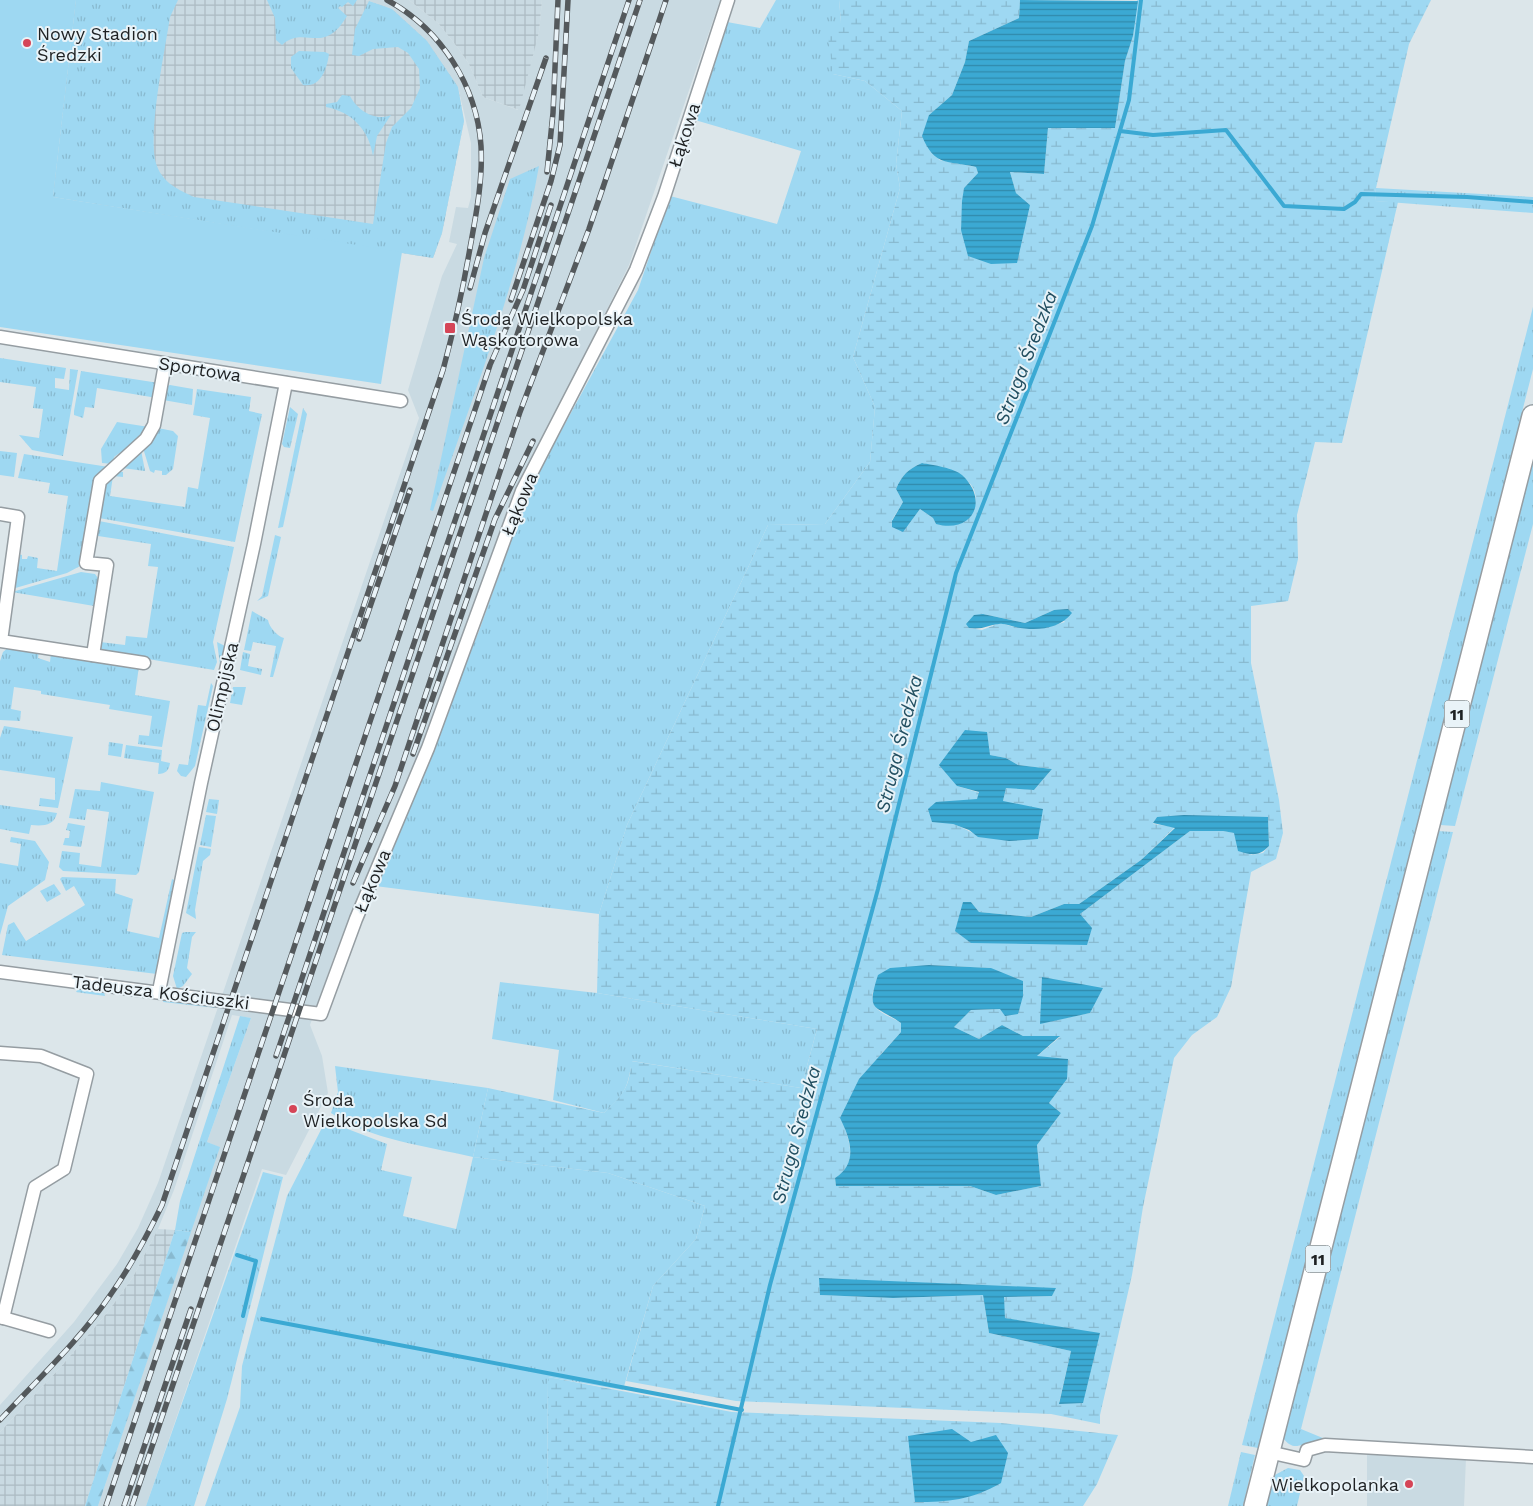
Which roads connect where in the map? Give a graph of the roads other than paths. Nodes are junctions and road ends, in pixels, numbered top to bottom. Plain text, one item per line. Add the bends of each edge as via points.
1 (728, 0) edge
2 (0, 337) edge
3 (165, 364) junction
4 (286, 383) junction
5 (401, 401) dead end
6 (1533, 416) edge
7 (0, 514) edge
8 (0, 641) edge
9 (93, 656) junction
10 (144, 664) dead end
11 (0, 972) edge
12 (159, 991) junction
13 (322, 1014) joint
14 (0, 1053) edge
15 (1, 1317) edge
16 (49, 1331) dead end
17 (1269, 1452) junction
18 (1533, 1456) edge
19 (1255, 1506) edge

1 - 13 street, Łąkowa via 664,197 636,270 522,491 428,748 356,919
2 - 3 street, Sportowa
3 - 4 street, Sportowa
3 - 9 street via 154,425 146,439 100,481 86,563 106,565
4 - 5 street, Sportowa
4 - 12 street, Olimpijska
6 - 17 highway, 11
7 - 8 street via 18,517
8 - 9 street
9 - 10 street
11 - 12 street, Tadeusza Kościuszki
12 - 13 street, Tadeusza Kościuszki
14 - 15 street via 41,1056 87,1074 64,1169 35,1188
15 - 16 street
17 - 18 street via 1304,1460 1307,1450 1325,1445
17 - 19 highway, 11

